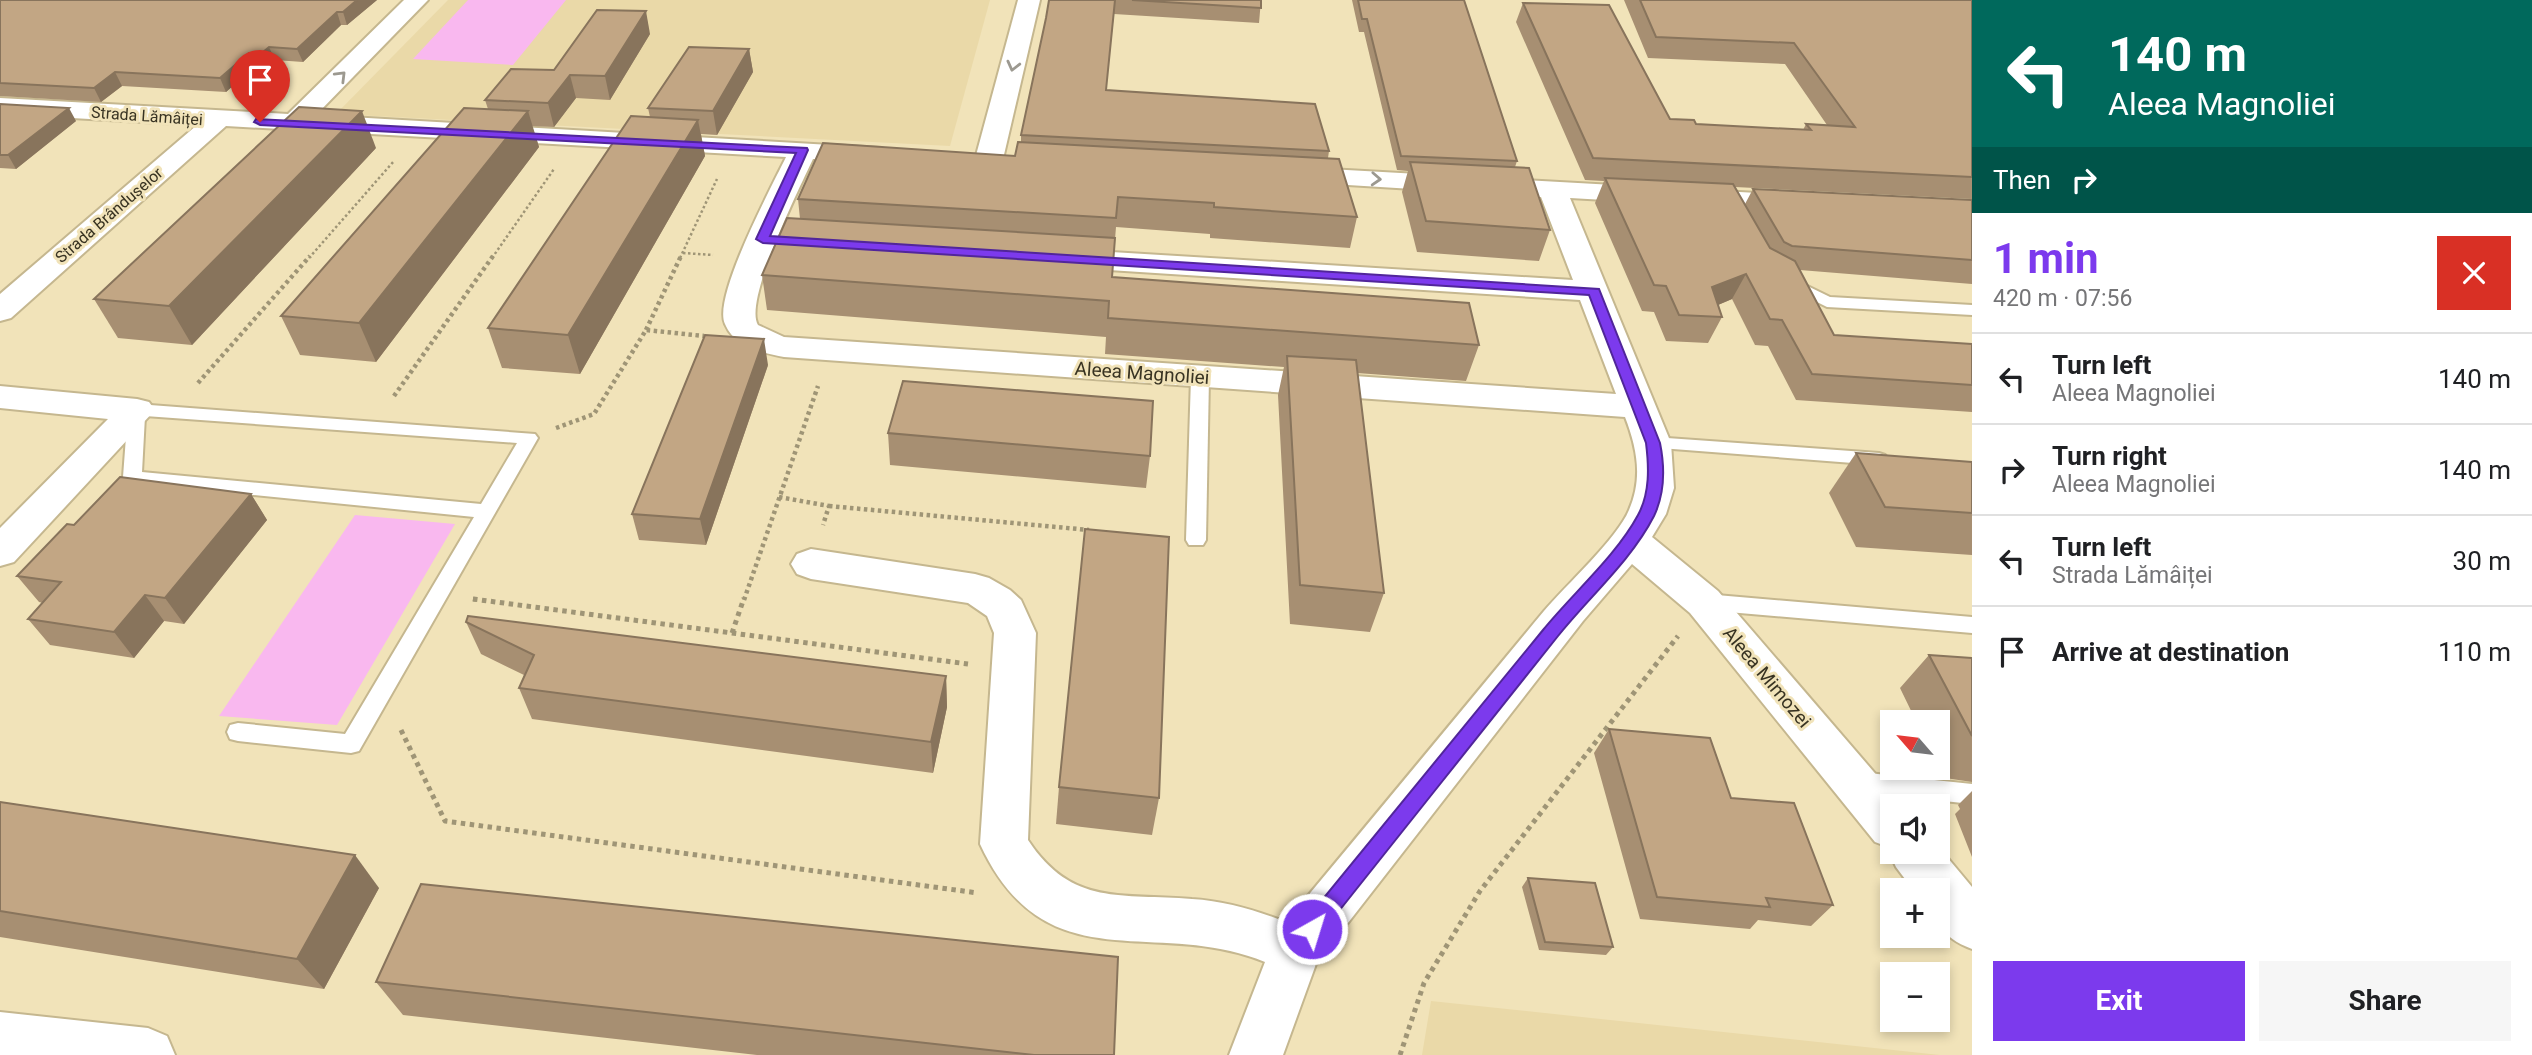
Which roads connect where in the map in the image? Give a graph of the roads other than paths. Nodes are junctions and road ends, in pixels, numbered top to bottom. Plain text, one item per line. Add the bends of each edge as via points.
1 (417, 0) edge
2 (1029, 0) edge
3 (0, 106) edge
4 (218, 120) junction
5 (293, 124) junction
6 (803, 150) junction
7 (899, 155) edge
8 (991, 160) edge
9 (1264, 174) edge
10 (1552, 188) junction
11 (1821, 203) edge
12 (1040, 256) edge
13 (1775, 275) edge
14 (1594, 291) junction
15 (1972, 310) edge
16 (0, 311) edge
17 (1200, 377) junction
18 (0, 397) edge
19 (154, 411) junction
20 (1647, 425) junction
21 (1904, 461) edge
22 (486, 511) junction
23 (1196, 540) dead end
24 (1630, 540) junction
25 (0, 552) edge
26 (811, 564) road end
27 (1704, 602) junction
28 (1972, 625) edge
29 (238, 732) dead end
30 (1854, 781) junction
31 (1972, 794) edge
32 (1880, 812) edge
33 (1923, 864) edge
34 (1972, 925) edge
35 (1295, 950) junction
36 (0, 1039) edge
37 (148, 1055) edge
38 (1256, 1055) edge

5 -> 1 street
2 -> 8 street
3 - 4 street, Strada Lămâiței
4 - 5 street, Strada Lămâiței
4 - 16 street, Strada Brândușelor
5 - 6 street, Strada Lămâiței
6 - 7 street, Strada Lămâiței
6 - 17 street, Aleea Magnoliei via 776,240 737,306 744,330 761,341 784,347
9 -> 10 street
10 - 11 street via 1728,204
10 - 14 street
12 - 14 street
13 - 15 lane via 1827,302
14 - 20 street
17 - 20 street, Aleea Magnoliei
17 - 23 lane
18 - 19 street
19 - 22 lane via 132,477
19 - 22 lane via 529,438
19 - 25 street
20 - 21 lane
20 - 24 street via 1657,465 1655,488 1647,514
22 - 29 lane via 351,744
24 - 27 street, Aleea Mimozei
24 - 35 street
26 - 35 street via 975,589 1003,606 1015,633 1004,844 1015,867 1055,903 1115,920 1226,926
27 - 28 lane
27 - 30 street, Aleea Mimozei
30 - 31 lane
30 - 32 street, Aleea Mimozei
33 - 34 street
35 - 38 street
36 - 37 street

